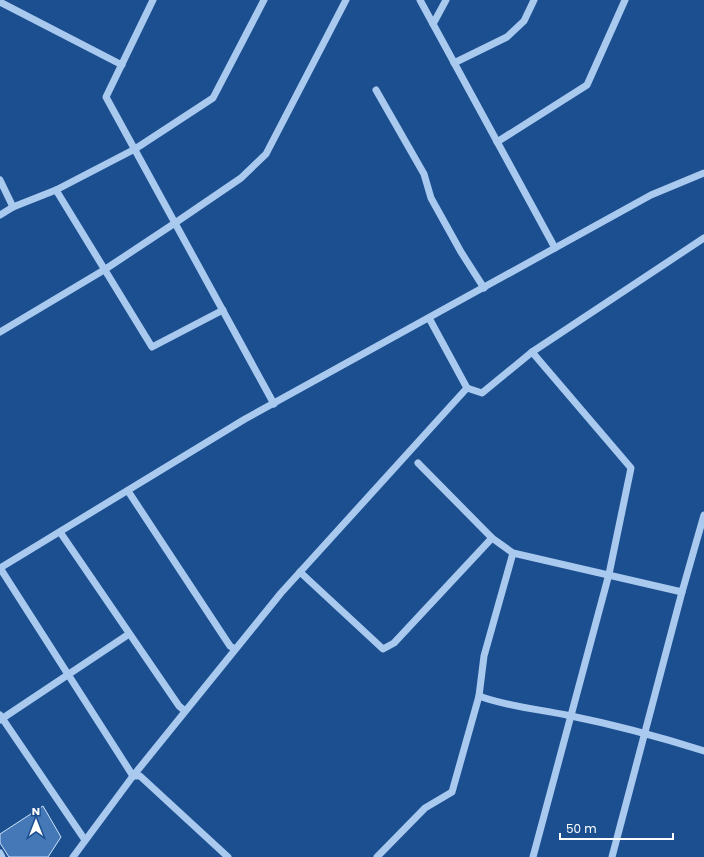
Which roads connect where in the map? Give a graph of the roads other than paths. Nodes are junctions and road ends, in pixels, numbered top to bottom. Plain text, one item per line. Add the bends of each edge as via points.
1 (153, 0) edge
2 (264, 0) edge
3 (346, 0) edge
4 (420, 0) edge
5 (446, 0) edge
6 (534, 0) edge
7 (625, 0) edge
8 (0, 2) edge
9 (433, 24) junction
10 (454, 63) junction
11 (122, 65) junction
12 (376, 90) dead end
13 (497, 142) junction
14 (135, 149) junction
15 (704, 173) edge
16 (0, 180) edge
17 (56, 190) junction
18 (14, 207) junction
19 (0, 215) edge
20 (175, 223) junction
21 (704, 238) edge
22 (555, 248) junction
23 (104, 270) junction
24 (484, 288) junction
25 (223, 310) junction
26 (429, 318) junction
27 (0, 332) edge
28 (532, 352) junction
29 (467, 388) junction
30 (274, 404) junction
31 (418, 463) dead end
32 (128, 491) junction
33 (704, 515) edge
34 (60, 532) junction
35 (492, 538) junction
36 (513, 553) junction
37 (0, 568) edge
38 (300, 572) junction
39 (609, 574) junction
40 (682, 592) junction
41 (129, 634) junction
42 (235, 649) junction
43 (68, 675) junction
44 (479, 696) junction
45 (185, 711) junction
46 (570, 716) junction
47 (1, 717) edge
48 (644, 733) junction
49 (704, 751) edge
50 (133, 776) junction
51 (86, 840) junction
52 (0, 853) edge
53 (2, 857) edge
54 (73, 857) edge
55 (228, 857) edge
56 (377, 857) edge
57 (533, 857) edge
58 (612, 857) edge

1 - 11 street
2 - 14 street via 213,98
3 - 20 street via 266,154 241,178
4 - 9 street
5 - 9 street
6 - 10 street via 524,21 507,37
7 - 13 street via 587,85
8 - 11 street
9 - 10 street
10 - 13 street
11 - 14 street via 106,97
12 - 24 street via 424,174 432,198 461,252
13 - 22 street
14 - 17 street
14 - 20 street
15 - 22 street via 651,195
16 - 18 street
17 - 18 street
17 - 23 street
18 - 19 street
20 - 23 street
20 - 25 street
21 - 28 street
22 - 24 street
23 - 25 street via 152,347
23 - 27 street
24 - 26 street
25 - 30 street
26 - 29 street
26 - 30 street
28 - 29 street via 482,393
28 - 39 street via 631,468
29 - 38 street
30 - 32 street
31 - 35 street
32 - 34 street
32 - 42 street via 230,646
33 - 40 street
34 - 37 street
34 - 41 street
35 - 36 street
35 - 38 street via 394,643 383,649
36 - 39 street
36 - 44 street via 484,656
37 - 43 street
38 - 42 street
39 - 40 street
39 - 46 street
40 - 48 street
41 - 43 street
41 - 45 street
42 - 45 street
43 - 47 street
43 - 50 street
44 - 46 street via 495,702
44 - 56 street via 452,792 425,808
45 - 50 street
46 - 48 street
46 - 57 street
47 - 51 street
48 - 49 street
48 - 58 street
50 - 51 street
50 - 55 street via 140,776
51 - 54 street
52 - 53 street

